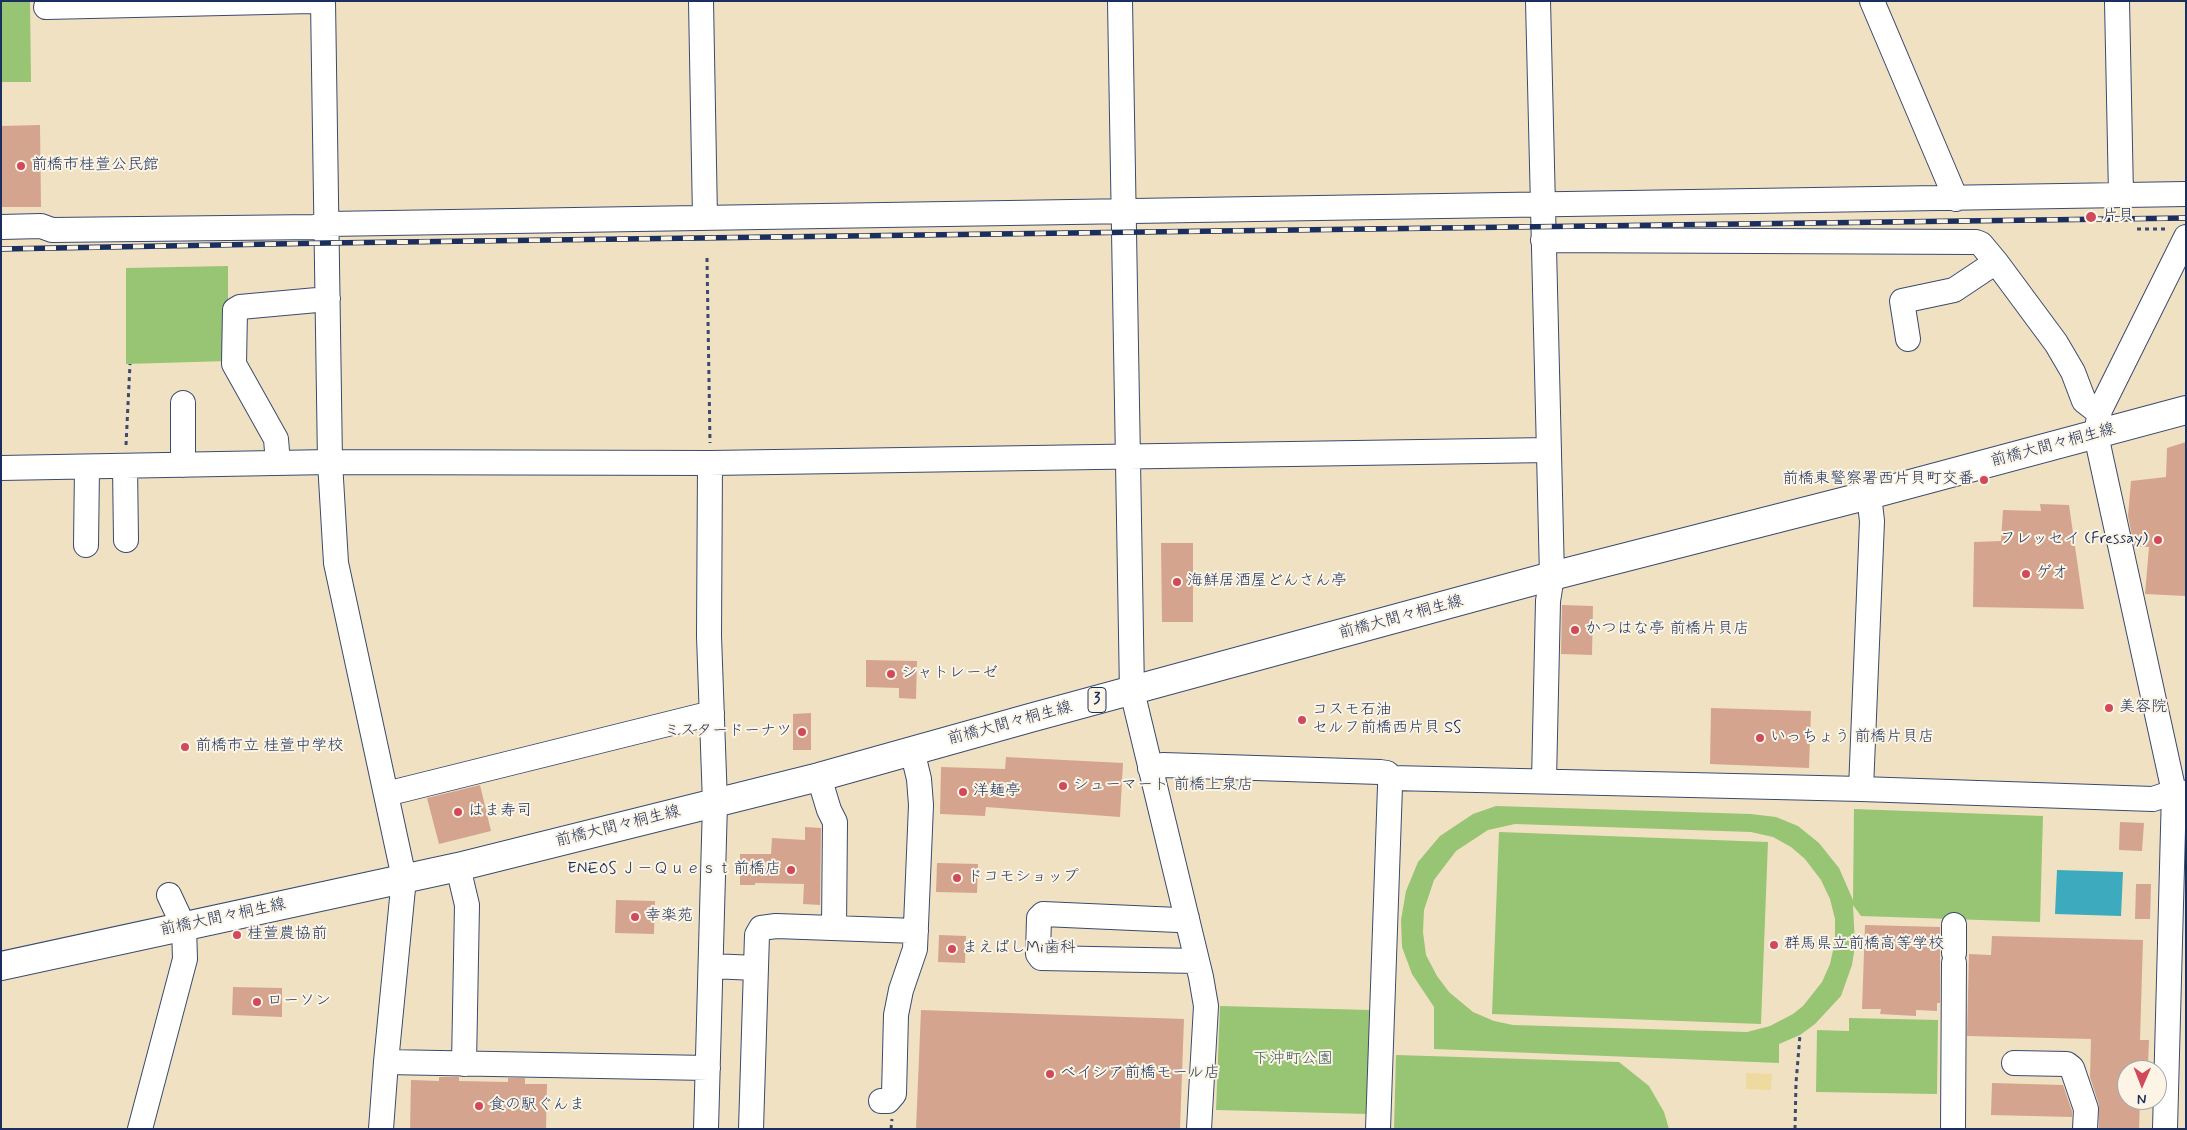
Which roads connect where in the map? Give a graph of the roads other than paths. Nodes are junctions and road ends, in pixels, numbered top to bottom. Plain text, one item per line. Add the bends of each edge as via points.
1 (312, 1) edge
2 (323, 1) edge
3 (701, 1) edge
4 (1120, 1) edge
5 (1538, 1) edge
6 (1872, 1) edge
7 (2117, 1) edge
8 (46, 7) dead end
9 (2186, 194) edge
10 (2121, 195) junction
11 (1956, 199) junction
12 (1542, 204) junction
13 (1124, 212) junction
14 (705, 218) junction
15 (327, 224) junction
16 (1, 227) edge
17 (2180, 233) edge
18 (1543, 240) junction
19 (1996, 262) junction
20 (328, 299) junction
21 (1908, 339) dead end
22 (182, 403) dead end
23 (2186, 410) edge
24 (2098, 422) junction
25 (1549, 450) junction
26 (1129, 458) junction
27 (330, 462) junction
28 (278, 463) junction
29 (710, 463) junction
30 (183, 465) junction
31 (125, 466) junction
32 (87, 467) junction
33 (1, 468) edge
34 (1869, 495) junction
35 (126, 540) dead end
36 (86, 544) dead end
37 (1552, 576) junction
38 (1132, 691) junction
39 (712, 713) junction
40 (912, 750) junction
41 (1150, 768) junction
42 (819, 777) junction
43 (1392, 778) junction
44 (1544, 781) junction
45 (1861, 789) junction
46 (2180, 793) edge
47 (386, 794) junction
48 (715, 803) junction
49 (458, 867) junction
50 (404, 878) junction
51 (169, 895) dead end
52 (1187, 918) junction
53 (1954, 925) dead end
54 (184, 927) junction
55 (834, 928) junction
56 (916, 931) junction
57 (1197, 961) junction
58 (1, 966) edge
59 (711, 966) junction
60 (756, 968) junction
61 (386, 1062) junction
62 (2014, 1063) dead end
63 (464, 1064) junction
64 (708, 1068) junction
65 (881, 1101) dead end
66 (140, 1129) edge
67 (381, 1129) edge
68 (706, 1129) edge
69 (751, 1129) edge
70 (1199, 1129) edge
71 (1378, 1129) edge
72 (1953, 1129) edge
73 (2085, 1129) edge
74 (2165, 1129) edge

1 - 8 street
2 - 15 street
3 - 14 street
4 - 13 street
5 - 12 street
6 - 11 street
7 - 10 street
9 - 10 street
10 - 11 street
11 - 12 street
12 - 13 street
12 - 18 street
13 - 14 street
13 - 26 street
14 - 15 street
15 - 16 street via 315,227 52,230 41,226
15 - 20 street
17 - 24 street
18 - 19 street via 1961,241 1981,244
18 - 25 street
19 - 21 street via 1954,290 1902,302
19 - 24 street via 2066,358 2084,401 2093,408
20 - 27 street
20 - 28 street via 235,310 234,364 276,439
22 - 30 street
23 - 24 main road, 前橋大間々桐生線 / 3
24 - 34 main road, 前橋大間々桐生線 / 3
24 - 46 street
25 - 26 street
25 - 37 street
26 - 29 street
26 - 38 street
27 - 28 street
27 - 29 street
27 - 47 street via 336,563
28 - 30 street
29 - 39 street
30 - 31 street
31 - 32 street
31 - 35 street
32 - 33 street
32 - 36 street
34 - 37 main road, 前橋大間々桐生線 / 3
34 - 45 street via 1872,521
37 - 38 main road, 前橋大間々桐生線 / 3
37 - 44 street via 1548,601
38 - 40 main road, 前橋大間々桐生線 / 3
38 - 41 street
39 - 47 street
39 - 48 street
40 - 42 main road, 前橋大間々桐生線 / 3
40 - 56 street via 921,805
41 - 43 street via 1162,765 1380,772
41 - 52 street
42 - 48 main road, 前橋大間々桐生線 / 3
42 - 55 street via 835,822
43 - 44 street
43 - 71 street
44 - 45 street
45 - 46 street via 2153,799
46 - 74 street
47 - 50 street
48 - 49 main road, 前橋大間々桐生線 / 3
48 - 59 street
49 - 50 main road, 前橋大間々桐生線 / 3
49 - 63 street via 467,905
50 - 54 main road, 前橋大間々桐生線 / 3
50 - 61 street
51 - 54 street
52 - 57 street
52 - 57 street via 1043,914 1039,918 1038,954 1041,958
53 - 72 street
54 - 58 main road, 前橋大間々桐生線 / 3
54 - 66 street via 183,967
55 - 56 street
55 - 60 street via 761,928 757,935
56 - 65 street via 914,957 901,990 896,1015 894,1094 888,1101
57 - 70 street via 1206,1020
59 - 60 street
59 - 64 street
60 - 69 street
61 - 63 street
61 - 67 street
62 - 73 street via 2067,1064 2072,1068 2086,1109
63 - 64 street
64 - 68 street

